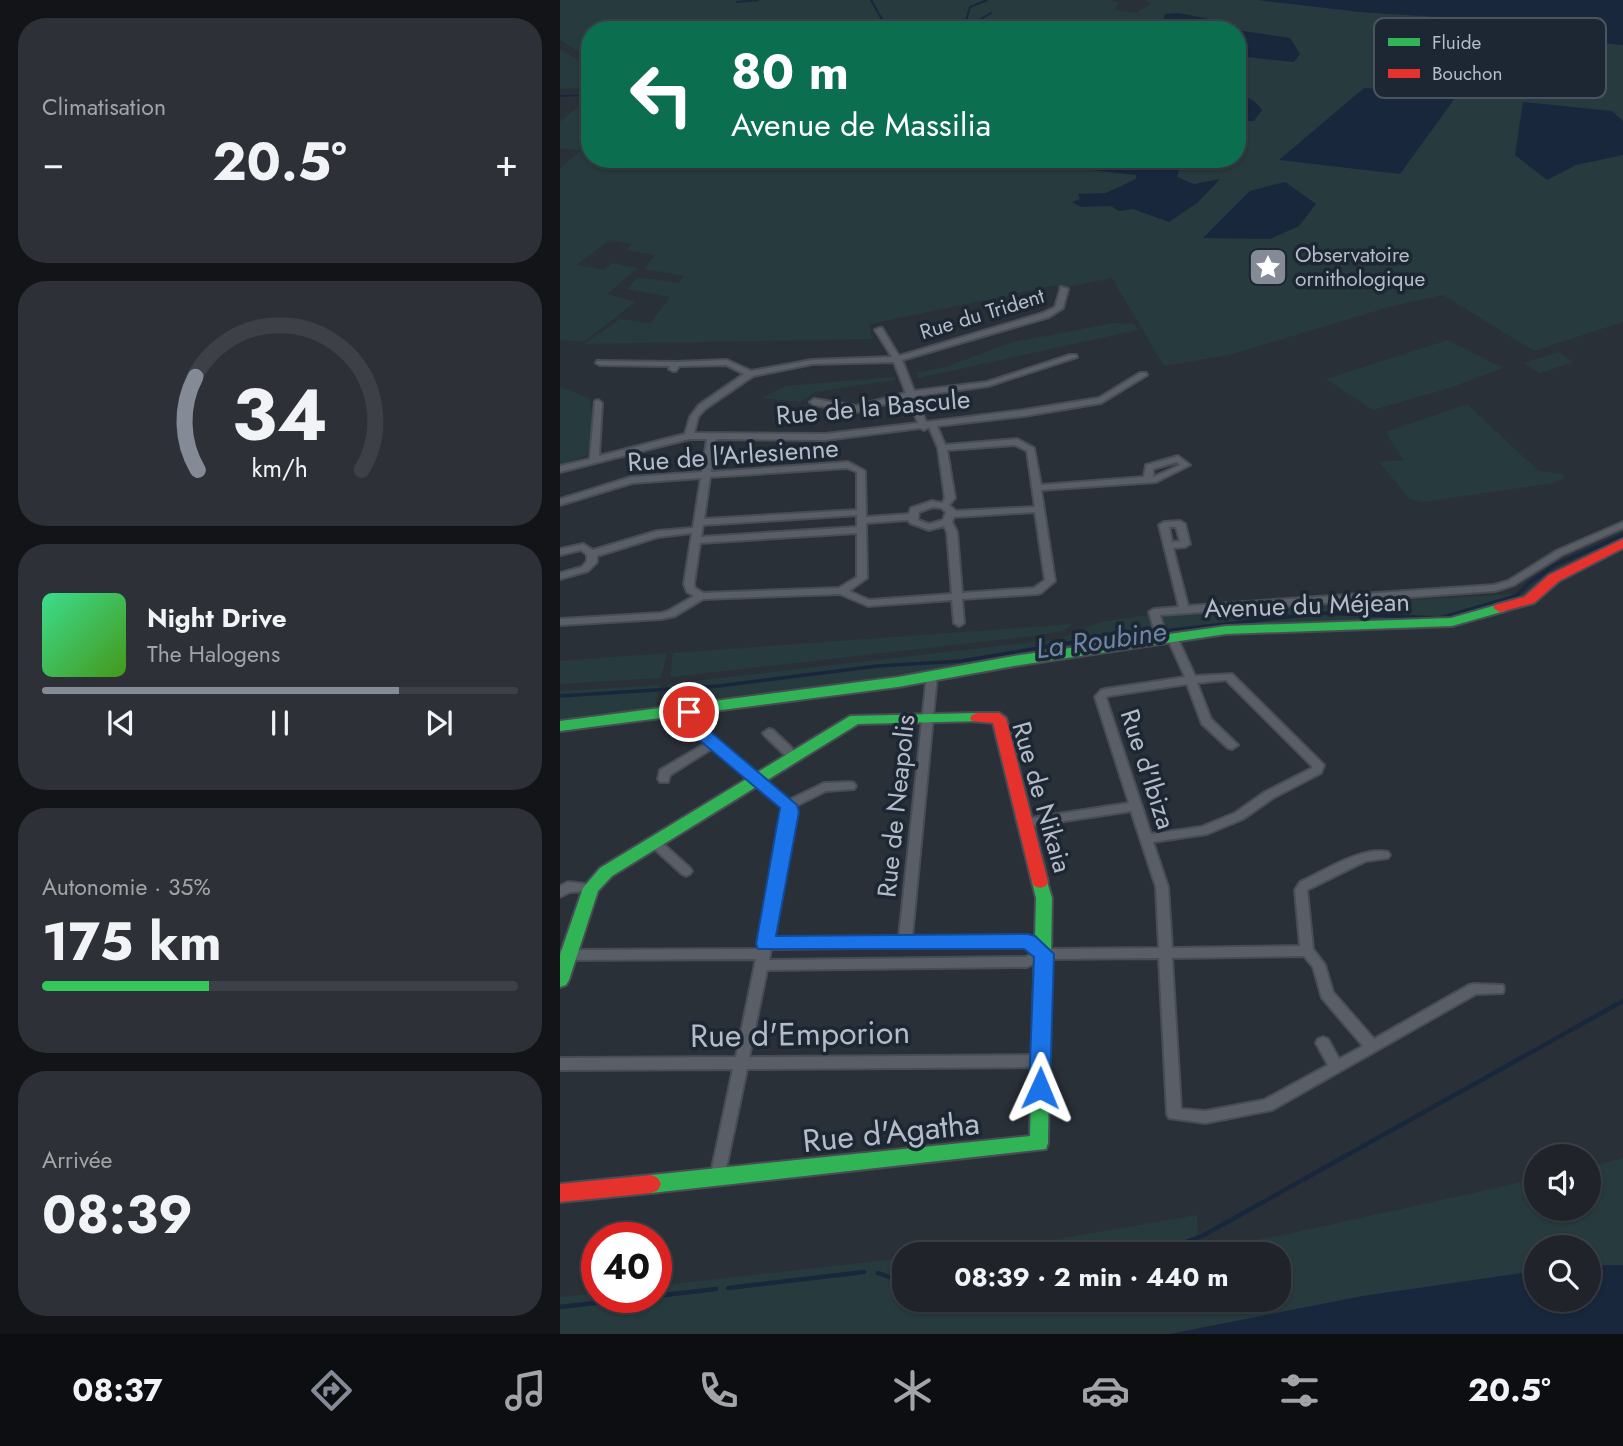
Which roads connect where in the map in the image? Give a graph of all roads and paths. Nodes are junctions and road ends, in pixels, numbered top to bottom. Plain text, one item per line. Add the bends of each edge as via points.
1 (1064, 289) dead end
2 (879, 330) dead end
3 (1073, 357) dead end
4 (897, 359) junction
5 (600, 363) dead end
6 (750, 374) junction
7 (1143, 375) dead end
8 (912, 394) junction
9 (598, 402) dead end
10 (814, 402) dead end
11 (929, 426) junction
12 (689, 436) junction
13 (712, 436) junction
14 (942, 448) junction
15 (594, 458) junction
16 (560, 469) edge
17 (705, 474) junction
18 (1148, 479) dead end
19 (1037, 488) junction
20 (560, 502) edge
21 (944, 506) junction
22 (1040, 509) junction
23 (911, 517) junction
24 (949, 518) junction
25 (862, 521) junction
26 (1623, 525) edge
27 (698, 531) junction
28 (1623, 543) edge
29 (1168, 545) dead end
30 (560, 552) edge
31 (592, 554) junction
32 (560, 576) edge
33 (841, 591) junction
34 (701, 596) junction
35 (957, 597) junction
36 (1184, 610) junction
37 (560, 622) edge
38 (959, 623) dead end
39 (1167, 638) junction
40 (932, 676) junction
41 (1191, 680) junction
42 (688, 708) junction
43 (929, 718) junction
44 (560, 726) edge
45 (769, 733) dead end
46 (712, 744) junction
47 (1232, 745) dead end
48 (793, 756) junction
49 (664, 779) dead end
50 (756, 780) junction
51 (850, 786) dead end
52 (788, 805) junction
53 (1135, 806) junction
54 (1025, 824) junction
55 (1147, 839) junction
56 (655, 843) junction
57 (1384, 855) dead end
58 (686, 872) dead end
59 (591, 888) junction
60 (560, 892) edge
61 (905, 942) junction
62 (1307, 951) junction
63 (1166, 953) junction
64 (763, 954) junction
65 (1044, 954) junction
66 (564, 955) edge
67 (560, 980) edge
68 (1498, 989) dead end
69 (1322, 1043) dead end
70 (1372, 1046) junction
71 (1040, 1061) junction
72 (560, 1064) edge
73 (740, 1064) junction
74 (1336, 1067) junction
75 (717, 1178) junction
76 (560, 1193) edge

1 - 4 street, Rue du Trident via 1059,308 1046,315
2 - 4 street
3 - 8 street via 988,384
4 - 6 street, Rue du Trident via 803,362
4 - 8 street
5 - 6 street via 675,366 727,362
6 - 12 street via 702,407
7 - 11 street, Rue de la Bascule via 1091,402
8 - 10 street via 856,409
8 - 11 street
9 - 15 street
11 - 13 street, Rue de la Bascule via 810,438
11 - 14 street
12 - 13 street, Rue de la Bascule
12 - 15 street, Rue de la Bascule
13 - 17 street
14 - 19 street via 1017,442 1031,450
14 - 21 street via 950,498
15 - 16 street, Rue de la Bascule
17 - 20 street, Rue de l'Arlesienne via 631,480
17 - 25 street, Rue de l'Arlesienne via 848,465 861,471
17 - 27 street
18 - 19 street
19 - 22 street
21 - 23 street via 919,506
21 - 24 street
22 - 24 street
22 - 35 street via 1050,582 1037,591
23 - 24 street via 922,526 936,527
23 - 25 street
24 - 35 street
25 - 27 street
25 - 27 street
25 - 33 street via 862,578
26 - 36 street via 1495,588
27 - 31 street via 657,534
27 - 34 street via 689,584
28 - 39 street, Avenue du Méjean via 1554,578 1529,600 1452,622 1237,630
29 - 36 street
30 - 31 street via 580,547
31 - 32 street via 591,565
33 - 34 street
33 - 35 street via 868,603
34 - 37 street via 661,616
35 - 38 street
36 - 39 street via 1154,614
39 - 40 street, Avenue du Méjean
39 - 41 street
40 - 42 street, Avenue du Méjean
40 - 43 street, Rue de Neapolis
41 - 47 street via 1206,721
41 - 53 street, Rue d'Ibiza via 1100,697
41 - 55 street via 1228,676 1318,765 1317,770 1239,816 1203,831
42 - 44 street, Avenue du Méjean
42 - 46 street via 691,724
43 - 48 street via 855,719
43 - 54 street, Rue de Nikaia via 999,718
43 - 61 street, Rue de Neapolis
45 - 48 street
46 - 49 street via 664,773
46 - 50 street
48 - 50 street
50 - 52 street
50 - 56 street
51 - 52 street via 824,787
52 - 64 street
53 - 54 street
53 - 55 street, Rue d'Ibiza
54 - 65 street, Rue de Nikaia via 1044,898
55 - 63 street, Rue d'Ibiza via 1162,887
56 - 58 street
56 - 59 street via 606,872
57 - 62 street via 1364,857 1304,885
59 - 60 street via 568,887
59 - 66 street
61 - 64 street
61 - 65 street via 1028,941
62 - 63 street
62 - 70 street via 1319,965 1327,994
63 - 65 street
63 - 74 street, Rue d'Ibiza via 1174,1114 1205,1117 1267,1106
64 - 65 street via 1027,962
64 - 66 street
64 - 73 street
65 - 71 street, Rue d'Agatha
66 - 67 street
68 - 70 street via 1474,989
69 - 74 street
70 - 74 street
71 - 73 street, Rue d'Emporion
71 - 75 street, Rue d'Agatha via 1039,1143
72 - 73 street, Rue d'Emporion
73 - 75 street
75 - 76 street, Rue d'Agatha

